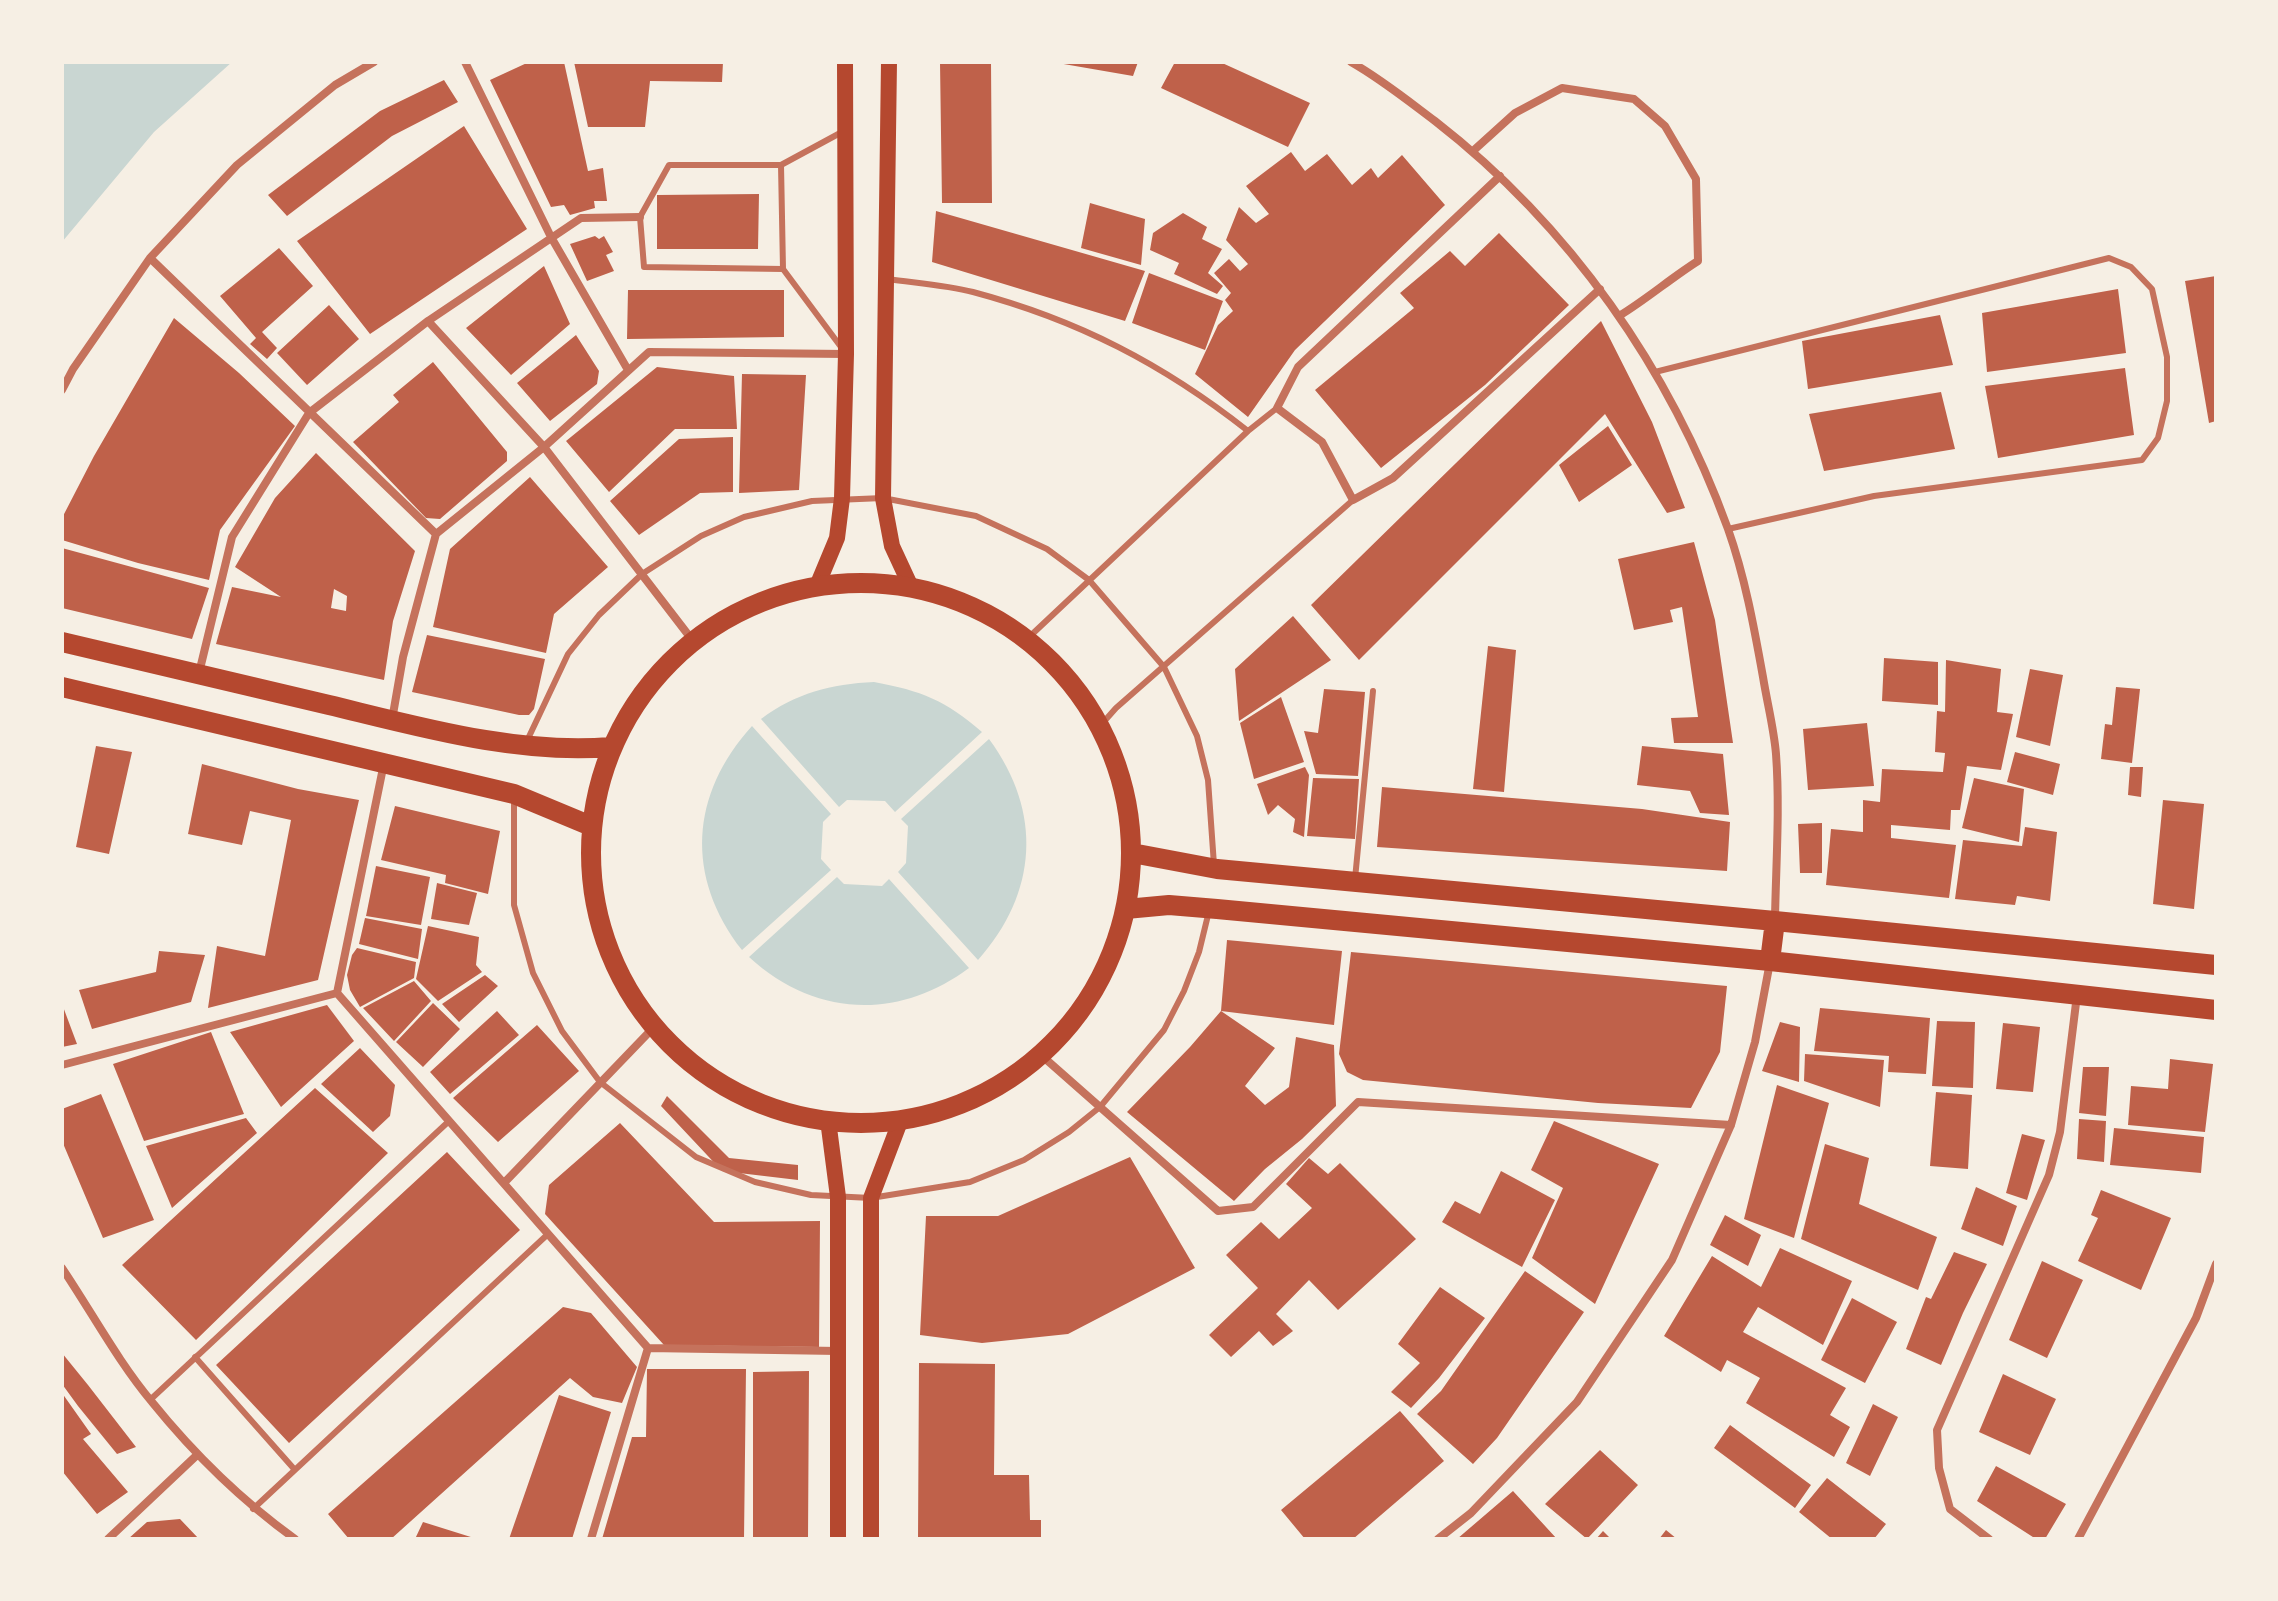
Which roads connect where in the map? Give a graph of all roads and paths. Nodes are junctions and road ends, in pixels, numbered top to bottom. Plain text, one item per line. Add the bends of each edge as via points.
1 (374, 62) edge
2 (465, 62) edge
3 (845, 62) edge
4 (889, 62) edge
5 (1351, 62) edge
6 (845, 131) junction
7 (1473, 151) junction
8 (781, 165) junction
9 (1500, 176) junction
10 (640, 217) junction
11 (551, 237) junction
12 (150, 258) junction
13 (783, 269) junction
14 (887, 278) junction
15 (1600, 289) junction
16 (1619, 316) junction
17 (428, 321) junction
18 (846, 354) junction
19 (628, 370) junction
20 (1655, 372) junction
21 (62, 390) edge
22 (1277, 408) junction
23 (309, 413) junction
24 (1248, 431) junction
25 (544, 447) junction
26 (842, 498) junction
27 (883, 498) junction
28 (1353, 500) junction
29 (1728, 529) junction
30 (436, 534) junction
31 (642, 574) junction
32 (1089, 580) junction
33 (817, 586) junction
34 (911, 587) junction
35 (1027, 639) junction
36 (693, 641) junction
37 (62, 642) edge
38 (1164, 667) junction
39 (199, 674) junction
40 (62, 687) edge
41 (1373, 691) dead end
42 (392, 720) junction
43 (1100, 726) junction
44 (525, 746) junction
45 (611, 747) junction
46 (384, 762) junction
47 (514, 794) junction
48 (591, 826) junction
49 (1132, 853) junction
50 (1214, 868) junction
51 (1355, 882) junction
52 (1210, 908) junction
53 (1126, 909) junction
54 (1775, 921) junction
55 (1770, 961) junction
56 (2216, 965) edge
57 (337, 993) junction
58 (2077, 995) junction
59 (2216, 1010) edge
60 (655, 1026) junction
61 (1041, 1055) junction
62 (62, 1065) edge
63 (600, 1082) junction
64 (1100, 1107) junction
65 (901, 1119) junction
66 (828, 1120) junction
67 (448, 1122) junction
68 (1731, 1125) junction
69 (504, 1183) junction
70 (838, 1197) junction
71 (871, 1198) junction
72 (548, 1234) junction
73 (2216, 1264) edge
74 (62, 1268) edge
75 (648, 1348) junction
76 (839, 1351) junction
77 (195, 1357) junction
78 (150, 1400) junction
79 (197, 1455) junction
80 (295, 1470) junction
81 (253, 1509) junction
82 (108, 1539) edge
83 (295, 1539) edge
84 (591, 1539) edge
85 (838, 1539) edge
86 (871, 1539) edge
87 (1438, 1539) edge
88 (1989, 1539) edge
89 (2078, 1539) edge

1 - 12 street via 335,85 237,165
2 - 11 street
3 - 6 main road
4 - 14 main road
5 - 7 street via 1377,76
6 - 8 lane
6 - 18 main road
7 - 9 street
7 - 16 street via 1515,113 1562,88 1634,99 1665,126 1696,179 1698,261
8 - 10 lane via 669,165
8 - 13 lane
9 - 15 street
9 - 22 street via 1298,367
10 - 11 street via 581,218
10 - 13 lane via 644,267
11 - 17 street
11 - 19 street
12 - 21 street
12 - 23 street
13 - 18 lane
14 - 24 lane via 971,291 1120,345 1202,395
14 - 27 main road
15 - 16 street
15 - 28 street via 1393,478
16 - 20 street
17 - 23 street
17 - 25 street
18 - 19 street via 649,352
18 - 26 main road
19 - 25 street
20 - 29 street via 1687,431
20 - 29 lane via 2109,258 2131,267 2152,289 2167,357 2167,401 2158,438 2142,460 1874,496
22 - 24 lane
22 - 28 street via 1322,442
23 - 30 street
23 - 39 street via 232,537
24 - 32 lane
25 - 30 street
25 - 31 street
26 - 27 lane
26 - 31 lane via 744,517 701,536
26 - 33 main road via 837,538
27 - 32 lane via 976,516 1047,549
27 - 34 main road via 892,546
28 - 38 lane
29 - 54 street via 1747,590 1776,754
30 - 42 street
31 - 36 street
31 - 44 lane via 568,654
32 - 35 lane
32 - 38 lane
33 - 34 main road
33 - 36 main road via 752,606
34 - 35 main road via 972,607
35 - 43 main road via 1068,679
36 - 45 main road via 632,707
37 - 39 main road
38 - 43 lane
38 - 50 lane via 1197,736 1208,780
39 - 42 main road
40 - 46 main road
41 - 51 lane
42 - 44 main road
43 - 49 main road via 1129,809
44 - 45 main road
45 - 48 main road
46 - 47 main road
46 - 57 street
47 - 48 main road
47 - 63 lane via 514,905 521,935 562,1031
48 - 60 main road via 592,887 606,946 634,1000
49 - 50 main road
49 - 53 main road
50 - 51 main road
51 - 54 main road
52 - 53 main road
52 - 55 main road
52 - 64 lane via 1199,952 1164,1030
53 - 61 main road via 1095,989
54 - 55 main road
54 - 56 main road
55 - 58 main road
55 - 68 street via 1755,1042
57 - 62 street
57 - 67 street
58 - 59 main road
58 - 88 street via 2060,1132 2049,1175 1937,1430 1939,1468 1950,1509
60 - 63 street
60 - 66 main road via 719,1082 772,1107
61 - 64 street
61 - 65 main road via 975,1096
63 - 69 street
63 - 70 lane via 696,1157 755,1182
64 - 68 street via 1218,1211 1253,1207 1358,1102
64 - 71 lane via 1024,1160 970,1182
65 - 66 main road
65 - 71 main road
66 - 70 main road
67 - 69 street
67 - 77 lane
68 - 87 street via 1672,1260 1577,1402 1471,1513
69 - 72 street
70 - 71 lane
70 - 76 main road
71 - 86 main road
72 - 75 street
72 - 80 lane
73 - 89 street via 2196,1318
74 - 78 street
75 - 76 street
75 - 84 street
76 - 85 main road
77 - 78 lane
77 - 80 lane
78 - 79 street
79 - 81 street
79 - 82 street
80 - 81 lane
81 - 83 street

